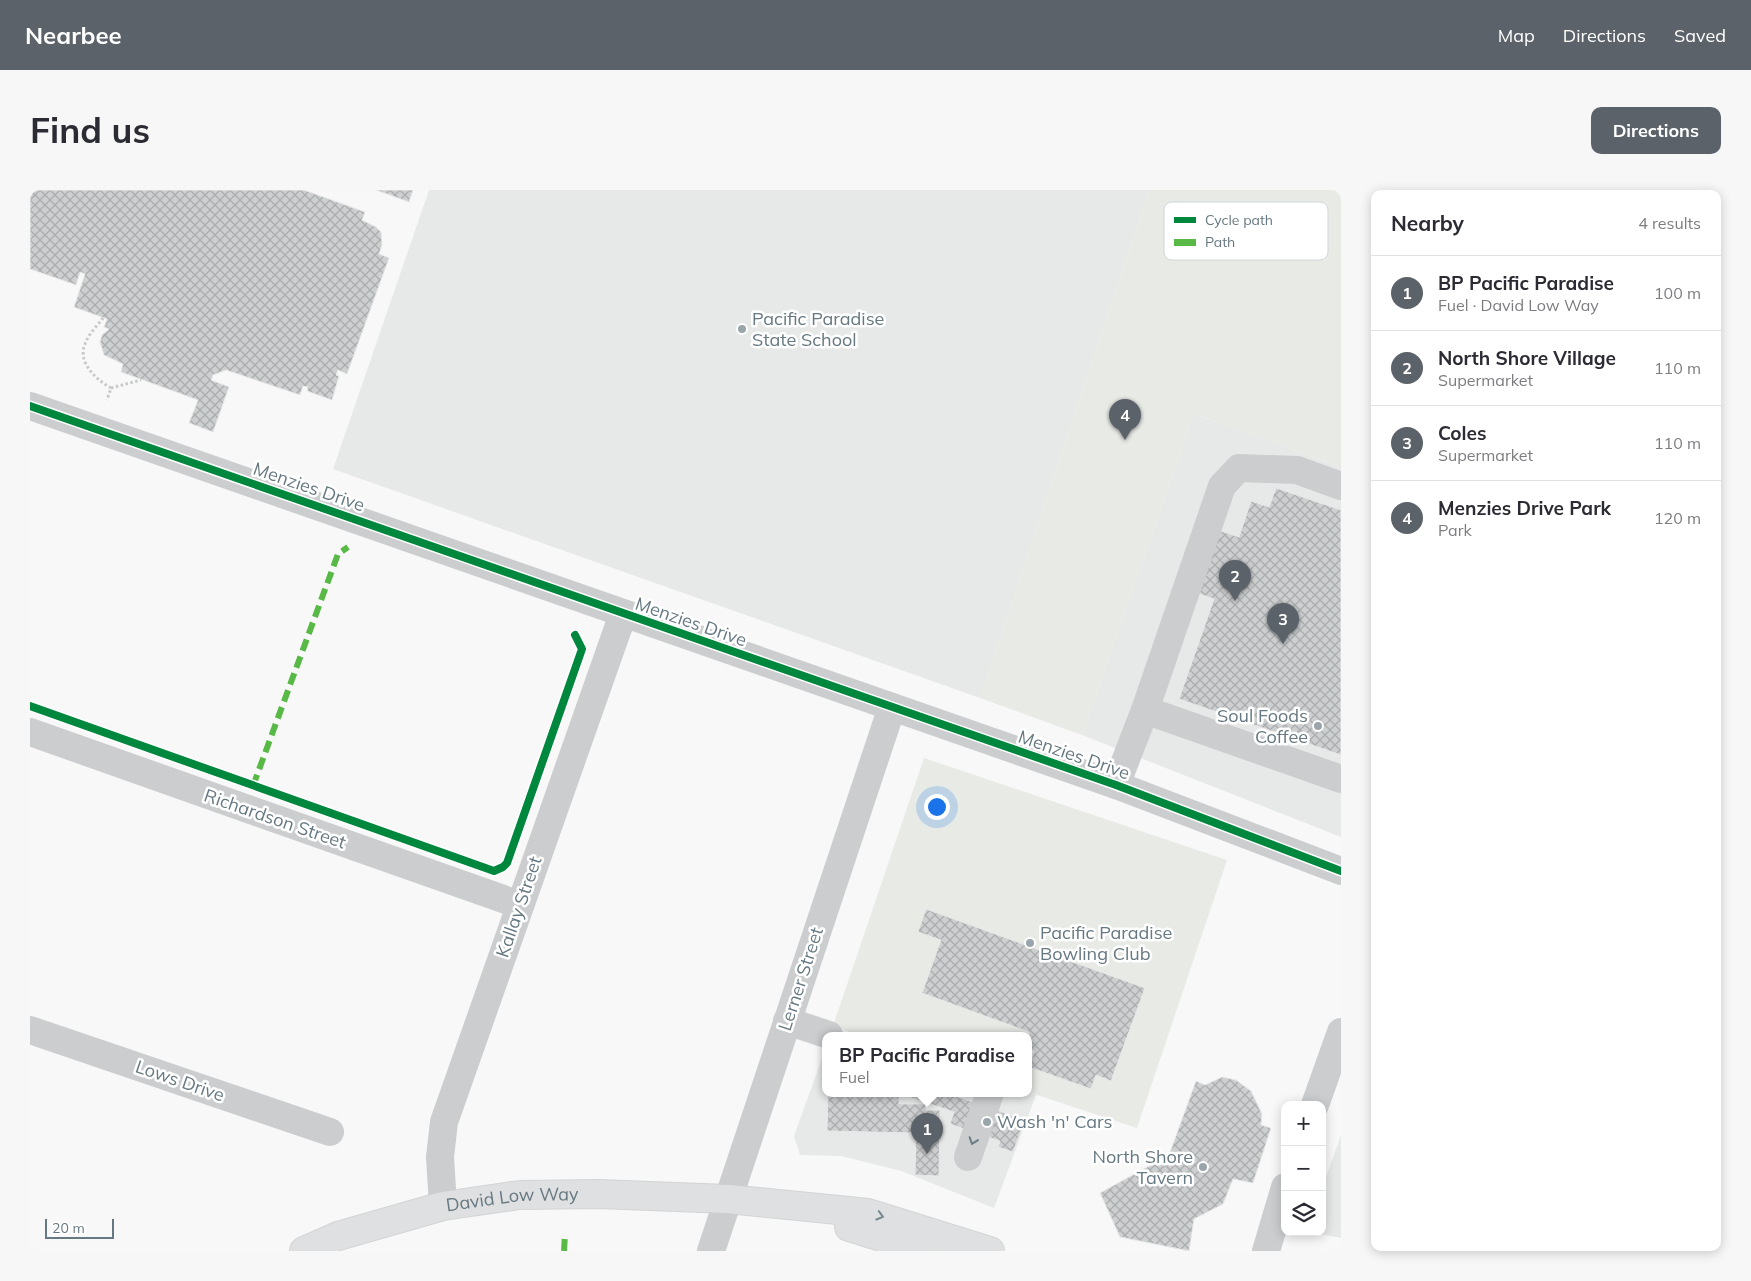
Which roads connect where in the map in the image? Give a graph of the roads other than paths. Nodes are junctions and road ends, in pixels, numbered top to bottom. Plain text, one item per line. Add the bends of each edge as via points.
1 (30, 406) edge
2 (1341, 486) edge
3 (623, 614) junction
4 (892, 707) junction
5 (1145, 710) junction
6 (30, 732) edge
7 (1341, 779) edge
8 (1116, 785) junction
9 (1341, 871) edge
10 (520, 905) junction
11 (787, 1021) junction
12 (30, 1030) edge
13 (1341, 1032) edge
14 (822, 1033) edge
15 (989, 1097) edge
16 (1316, 1101) edge
17 (330, 1132) dead end
18 (968, 1157) dead end
19 (1284, 1191) edge
20 (728, 1199) junction
21 (442, 1206) junction
22 (304, 1251) edge
23 (711, 1251) edge
24 (926, 1251) edge
25 (990, 1251) edge
26 (1266, 1251) edge

1 - 3 street, Menzies Drive
2 - 5 street via 1297,470 1238,468 1222,486
3 - 4 street, Menzies Drive
3 - 10 street, Kallay Street
4 - 8 street, Menzies Drive
4 - 11 street, Lerner Street
5 - 7 street
5 - 8 street
6 - 10 street, Richardson Street
8 - 9 street, Menzies Drive
10 - 21 street, Kallay Street via 444,1122 440,1157
11 - 14 street
11 - 20 street, Lerner Street
12 - 17 street, Lows Drive
13 - 16 street
15 -> 18 street
19 - 26 street
20 - 21 main road, David Low Way via 558,1194 520,1195
20 - 23 street, Lerner Street
20 - 24 main road, David Low Way via 861,1230
20 -> 25 main road, David Low Way via 868,1213
21 - 22 main road, David Low Way via 338,1236

